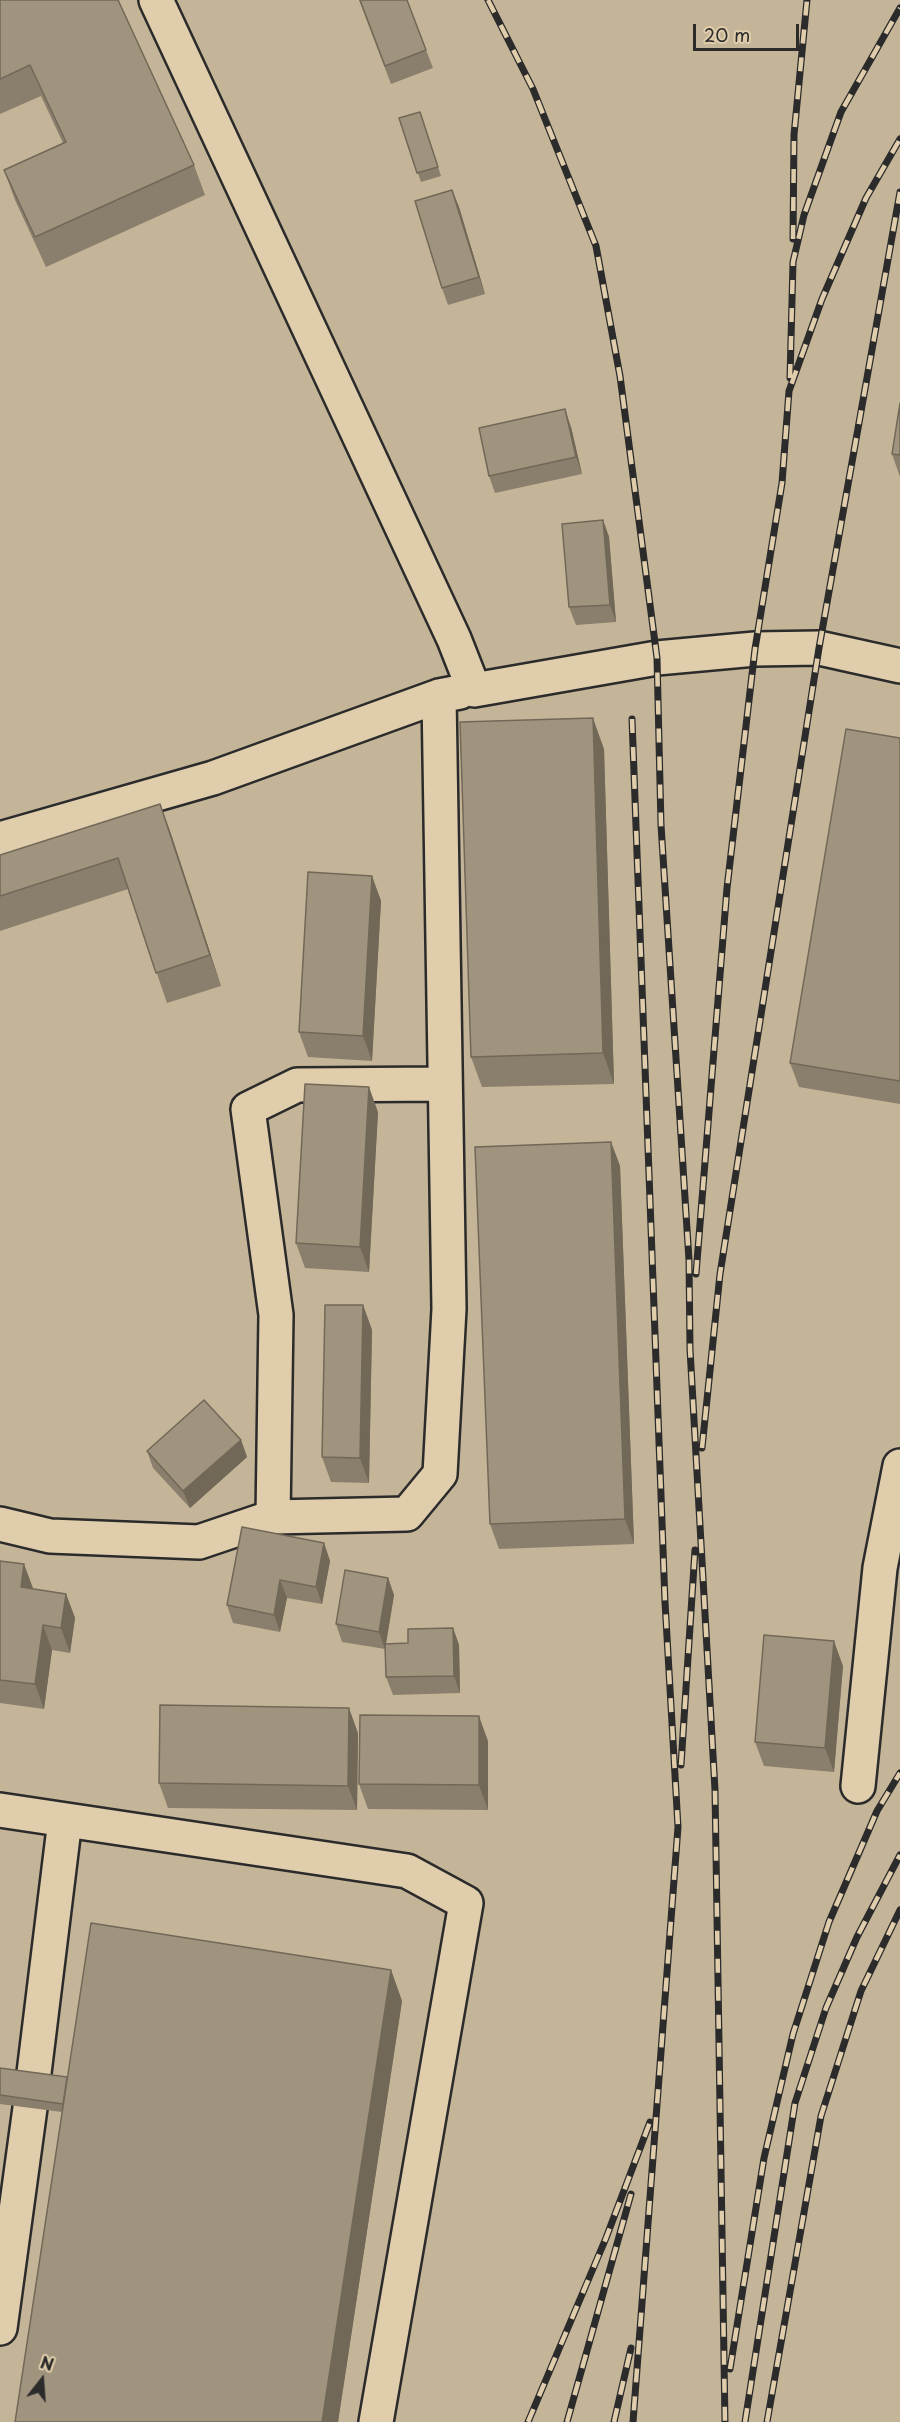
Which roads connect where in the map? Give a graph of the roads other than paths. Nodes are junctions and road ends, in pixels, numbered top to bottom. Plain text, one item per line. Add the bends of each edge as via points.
1 (156, 0) edge
2 (900, 666) edge
3 (474, 690) junction
4 (439, 696) junction
5 (0, 838) edge
6 (445, 1084) junction
7 (900, 1466) edge
8 (273, 1517) junction
9 (0, 1524) edge
10 (858, 1786) dead end
11 (0, 1810) edge
12 (65, 1820) junction
13 (0, 2328) edge
14 (376, 2422) edge

1 - 3 lane via 454,639
2 - 3 lane via 819,648 755,649 657,658
3 - 4 lane
4 - 5 lane via 213,778
4 - 6 lane
6 - 8 lane via 449,1309 440,1474 407,1514
6 - 8 lane via 297,1085 248,1109 276,1315
7 - 10 lane via 880,1568
8 - 9 lane via 199,1542 50,1536
11 - 12 lane
12 - 13 lane
12 - 14 lane via 407,1871 466,1903

